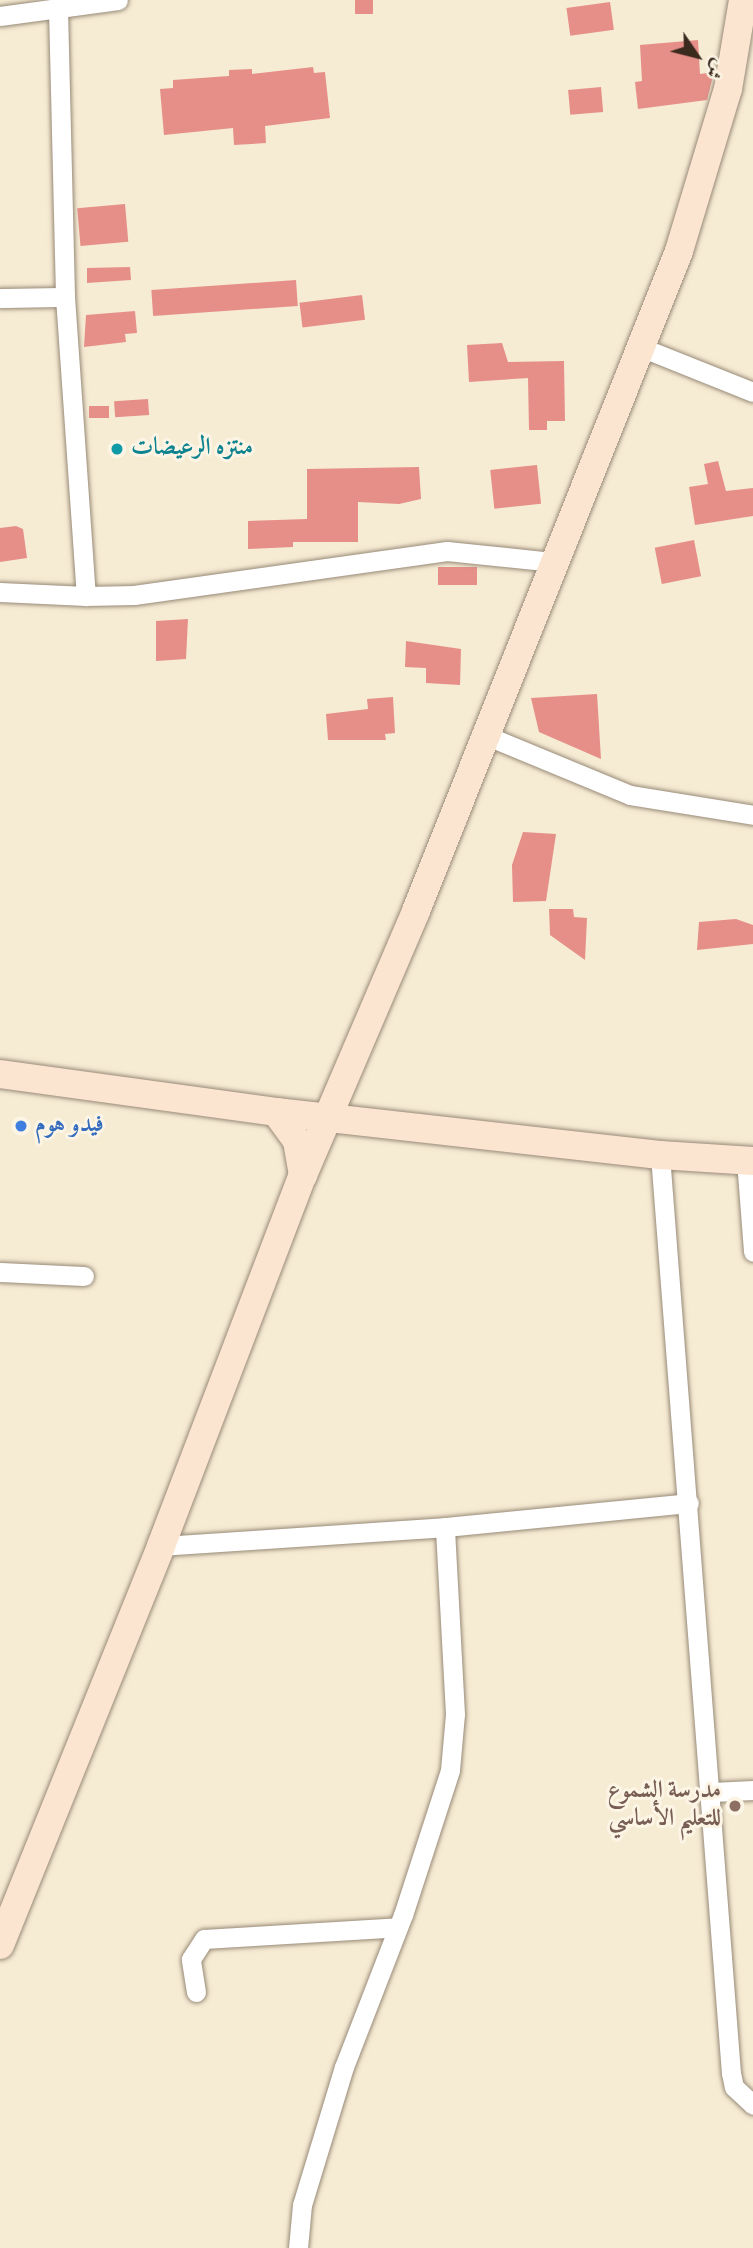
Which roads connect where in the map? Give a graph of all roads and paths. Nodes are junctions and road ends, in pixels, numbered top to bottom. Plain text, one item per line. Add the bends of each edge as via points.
1 (118, 0) edge
2 (743, 0) edge
3 (58, 9) junction
4 (0, 16) edge
5 (65, 297) junction
6 (0, 298) edge
7 (638, 346) junction
8 (753, 391) edge
9 (554, 562) junction
10 (0, 592) edge
11 (86, 596) junction
12 (485, 736) junction
13 (753, 815) edge
14 (0, 1074) edge
15 (276, 1112) junction
16 (331, 1117) junction
17 (660, 1155) junction
18 (750, 1161) edge
19 (303, 1175) junction
20 (753, 1252) edge
21 (0, 1272) edge
22 (84, 1276) dead end
23 (689, 1503) junction
24 (445, 1527) junction
25 (161, 1545) junction
26 (753, 1790) edge
27 (712, 1792) junction
28 (398, 1927) junction
29 (0, 1945) edge
30 (196, 1992) dead end
31 (753, 2105) edge
32 (298, 2248) edge

1 - 3 street
2 - 7 street via 728,89 705,169 679,251
3 - 4 street
3 - 5 street
5 - 6 street
5 - 11 street
7 - 8 street
7 - 9 street
9 - 11 street via 447,551 134,595
9 - 12 street
10 - 11 street
12 - 13 street via 630,794
12 - 16 street
14 - 15 street
15 - 16 street
15 - 19 street via 297,1141
16 - 17 street
16 - 19 street
17 - 18 street
17 - 23 street
18 - 20 street
19 - 25 street
21 - 22 street
23 - 24 street
23 - 27 street
24 - 25 street
24 - 28 street via 455,1714 450,1770
25 - 29 street
26 - 27 street
27 - 31 street via 731,2073 734,2087
28 - 30 street via 204,1938 191,1959
28 - 32 street via 324,2130 302,2205

